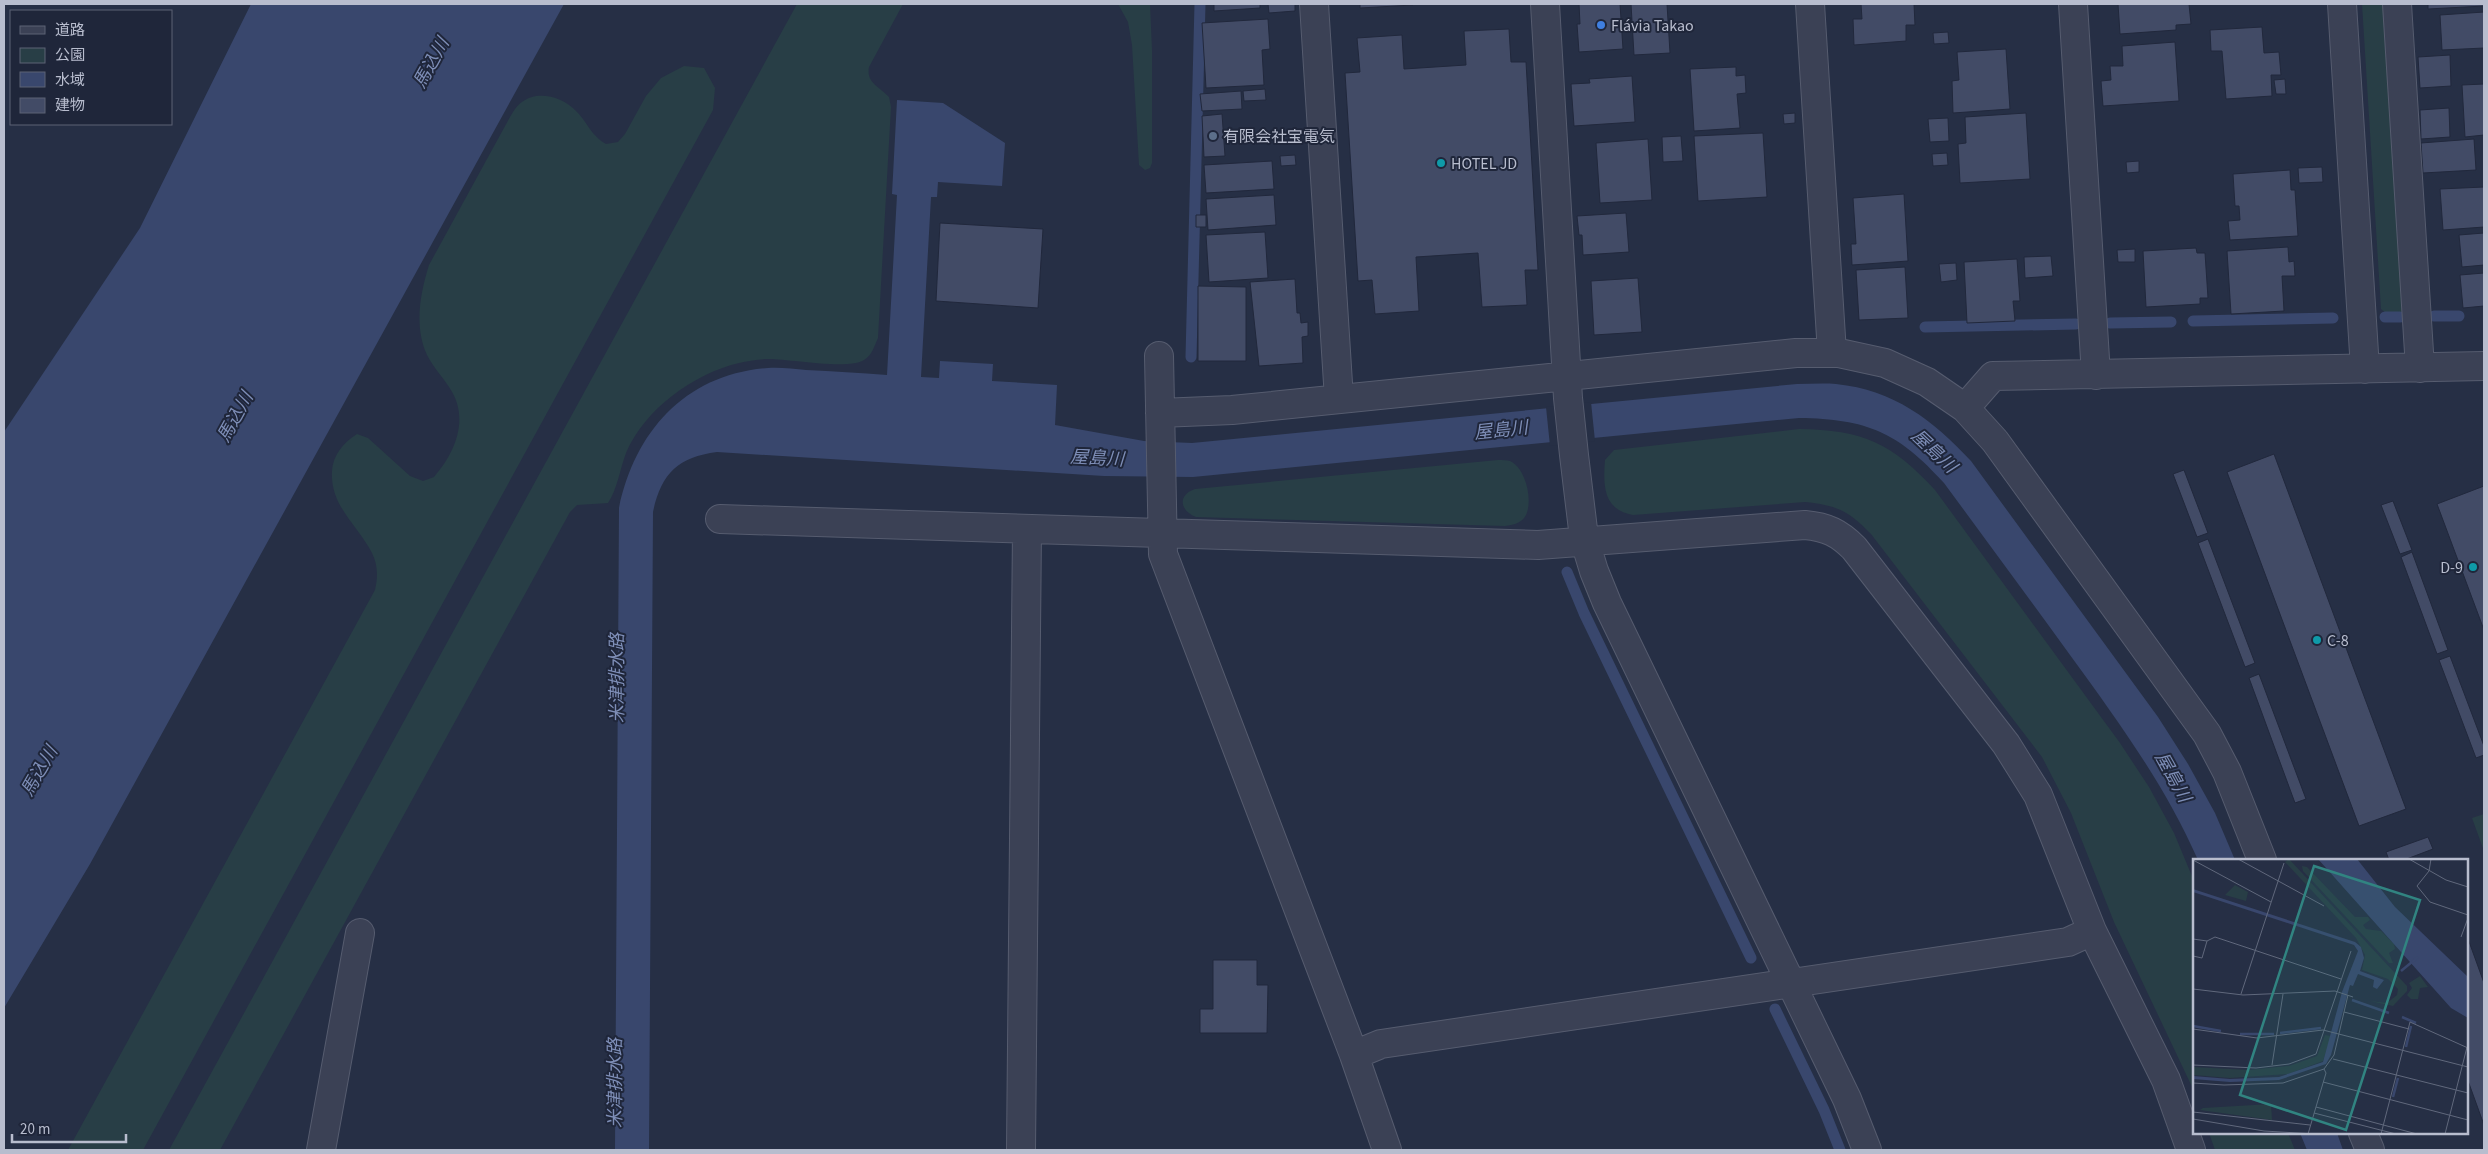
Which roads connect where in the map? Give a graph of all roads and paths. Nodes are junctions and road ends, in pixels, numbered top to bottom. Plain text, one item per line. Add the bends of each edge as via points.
1 (1314, 4) edge
2 (1545, 4) edge
3 (1810, 4) edge
4 (2073, 4) edge
5 (2342, 4) edge
6 (2397, 4) edge
7 (1832, 353) junction
8 (1159, 356) dead end
9 (2484, 366) edge
10 (2420, 368) junction
11 (2365, 369) junction
12 (2096, 374) junction
13 (1568, 387) junction
14 (1339, 399) junction
15 (1965, 408) junction
16 (1161, 421) junction
17 (720, 519) dead end
18 (1162, 521) junction
19 (1027, 529) junction
20 (1585, 541) junction
21 (2262, 859) edge
22 (2092, 932) junction
23 (360, 933) dead end
24 (1791, 983) junction
25 (1354, 1055) junction
26 (2363, 1134) edge
27 (321, 1150) edge
28 (1021, 1150) edge
29 (1387, 1150) edge
30 (1868, 1150) edge
31 (2191, 1150) edge
32 (2370, 1150) edge

1 - 14 street
2 - 13 street
3 - 7 street
4 - 12 street
5 - 11 street
6 - 10 street
7 - 13 street via 1796,353
7 - 15 street via 1885,363 1927,382
8 - 16 street
9 - 10 street
10 - 11 street
11 - 12 street
12 - 15 street via 1993,376
13 - 14 street
13 - 20 street
14 - 16 street
15 - 21 street via 1995,441 2207,734 2227,772
16 - 18 street
17 - 19 street
18 - 19 street
18 - 20 street via 1538,544
18 - 25 street via 1163,554
19 - 28 street
20 - 22 street via 1805,525 1824,526 1841,535 2023,769 2050,822
20 - 24 street via 1608,603
22 - 24 street via 2068,942
22 - 31 street via 2166,1080
23 - 27 street
24 - 25 street via 1381,1044
24 - 30 street
25 - 29 street
26 - 32 street

